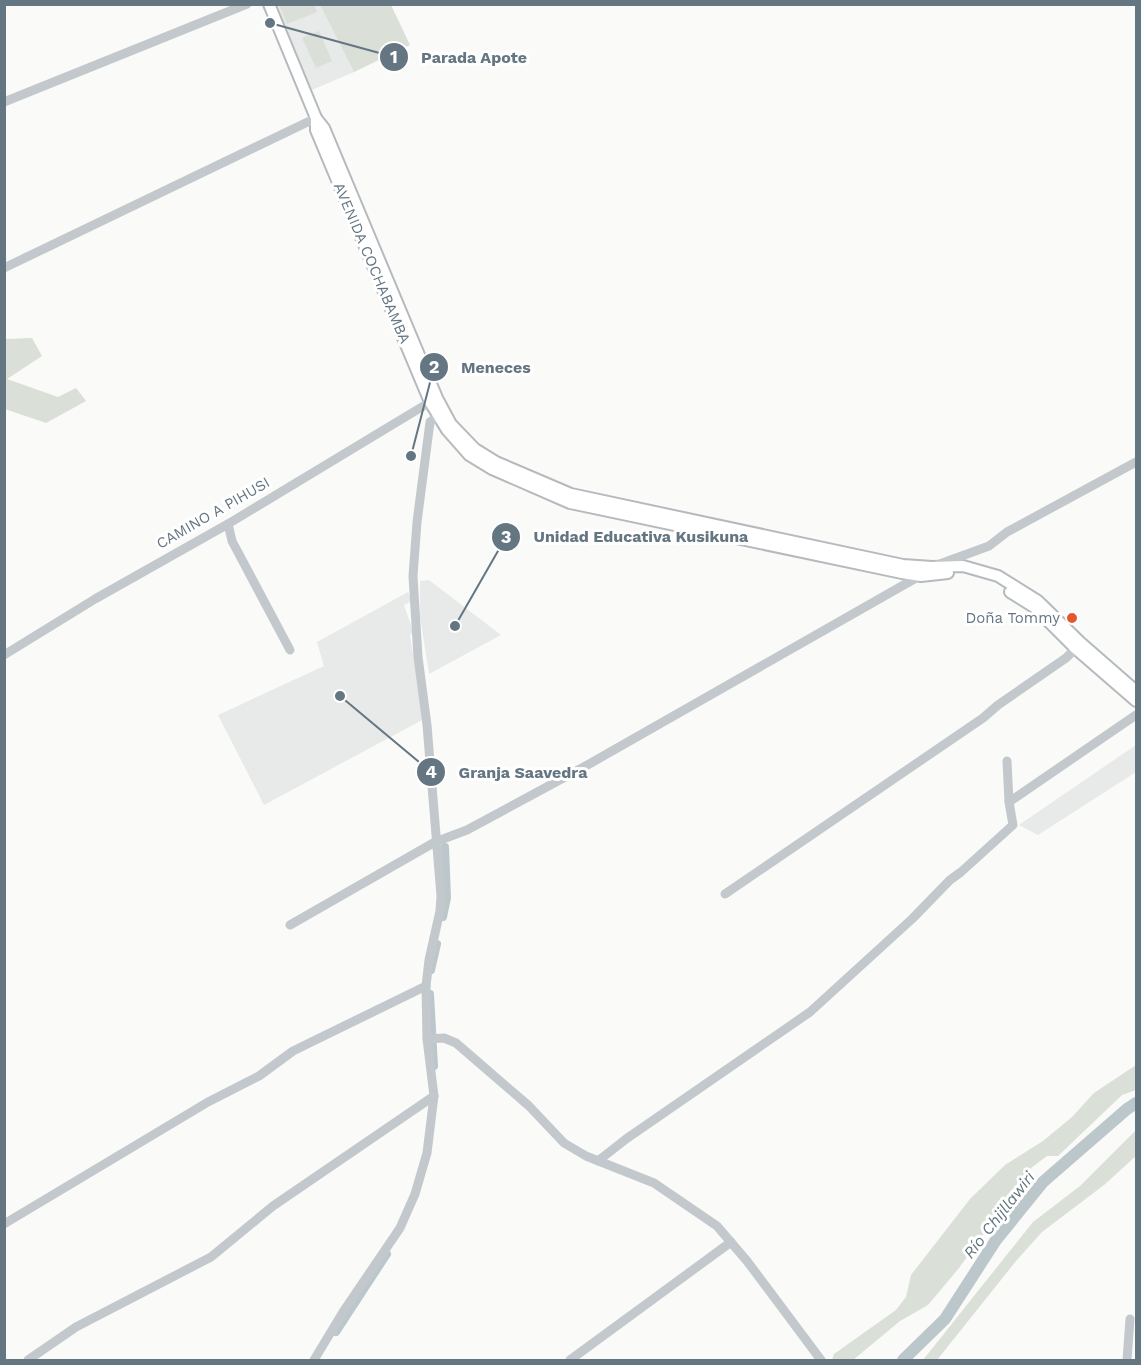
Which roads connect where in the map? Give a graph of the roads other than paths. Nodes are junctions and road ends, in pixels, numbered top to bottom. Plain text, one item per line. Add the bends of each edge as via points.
1 (247, 4) edge
2 (269, 4) edge
3 (4, 102) edge
4 (316, 118) junction
5 (4, 268) edge
6 (434, 400) junction
7 (441, 414) junction
8 (1137, 462) edge
9 (228, 524) junction
10 (932, 567) junction
11 (921, 576) junction
12 (1078, 646) junction
13 (290, 650) dead end
14 (4, 655) edge
15 (1137, 691) edge
16 (1137, 702) edge
17 (1137, 715) edge
18 (1007, 761) dead end
19 (1009, 802) junction
20 (435, 842) junction
21 (725, 894) dead end
22 (290, 925) dead end
23 (426, 986) junction
24 (428, 1039) junction
25 (434, 1096) junction
26 (598, 1161) junction
27 (4, 1224) edge
28 (731, 1242) junction
29 (1130, 1319) dead end
30 (28, 1360) edge
31 (314, 1360) edge
32 (570, 1360) edge
33 (821, 1360) edge
34 (1127, 1360) edge

1 - 3 street
2 - 4 main road, AVENIDA COCHABAMBA
4 - 5 street
4 - 6 main road, AVENIDA COCHABAMBA via 316,130
6 - 7 main road, AVENIDA COCHABAMBA
6 - 9 street, CAMINO A PIHUSI
7 - 10 main road, AVENIDA COCHABAMBA via 482,454 584,498 903,565
7 - 11 main road, AVENIDA COCHABAMBA via 459,446 474,459 570,503
7 - 20 street via 430,422 413,576
8 - 10 street via 1006,532 988,546
9 - 13 street via 232,541
9 - 14 street, CAMINO A PIHUSI via 95,598
10 - 11 street
10 - 12 main road, AVENIDA COCHABAMBA via 963,566 998,576 1038,601
11 - 12 main road, AVENIDA COCHABAMBA via 962,572 996,582
11 - 20 street via 591,763 467,830
12 - 15 main road, AVENIDA COCHABAMBA
12 - 16 main road, AVENIDA COCHABAMBA
12 - 21 street via 983,718
17 - 19 street
18 - 19 street
19 - 26 street via 1013,825 810,1012
20 - 22 street
20 - 23 street via 441,896
23 - 24 street
23 - 27 street via 293,1052 259,1076 208,1102
24 - 25 street
24 - 26 street via 444,1038 456,1043 529,1106 564,1143
25 - 30 street via 273,1206 211,1257 76,1327
25 - 31 street via 427,1153 404,1220
26 - 28 street via 654,1183 717,1226
28 - 32 street
28 - 33 street
29 - 34 street

